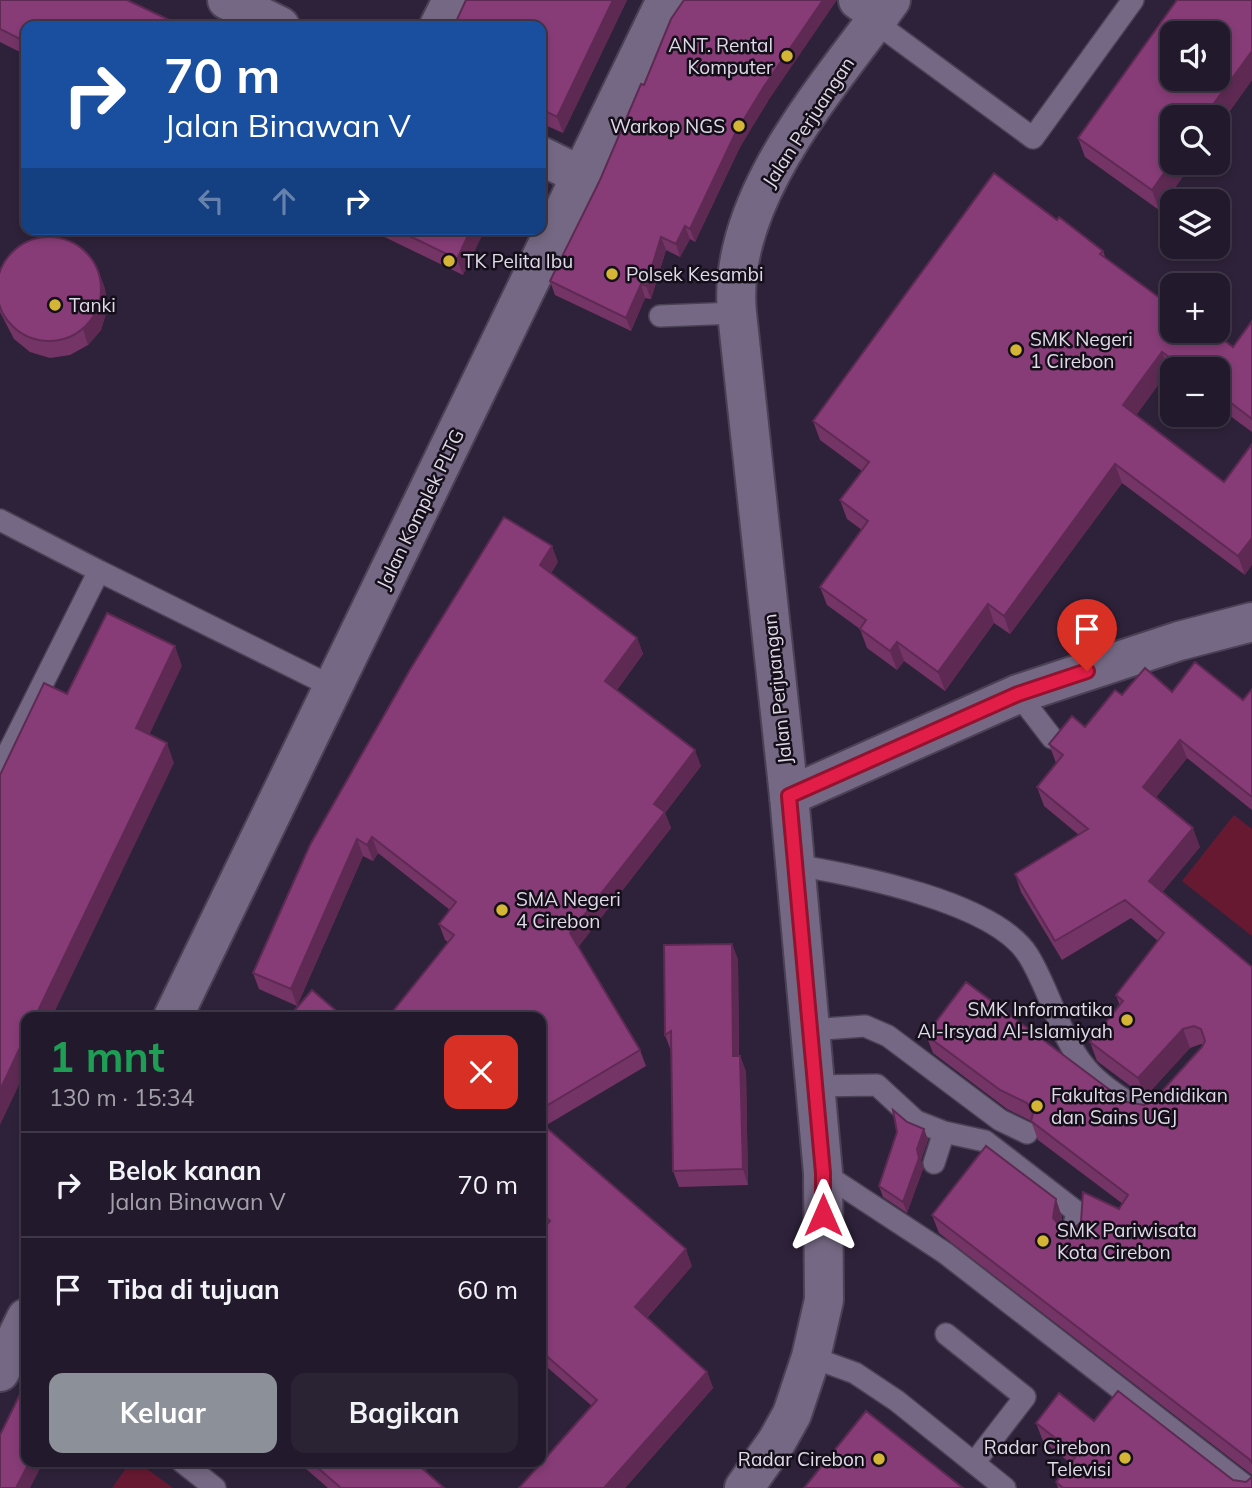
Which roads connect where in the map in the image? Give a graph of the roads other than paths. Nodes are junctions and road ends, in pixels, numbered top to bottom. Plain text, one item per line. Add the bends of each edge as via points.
1 (227, 0) edge
2 (452, 0) edge
3 (666, 0) edge
4 (1133, 0) edge
5 (876, 9) edge
6 (270, 21) edge
7 (442, 21) edge
8 (546, 158) edge
9 (582, 176) junction
10 (737, 313) junction
11 (660, 316) dead end
12 (0, 520) edge
13 (99, 570) junction
14 (1252, 622) edge
15 (333, 687) junction
16 (1018, 694) junction
17 (1052, 738) edge
18 (0, 769) edge
19 (789, 796) junction
20 (795, 865) junction
21 (175, 1012) edge
22 (810, 1030) junction
23 (815, 1086) junction
24 (1167, 1092) edge
25 (944, 1132) junction
26 (1027, 1133) edge
27 (934, 1163) dead end
28 (823, 1173) junction
29 (1075, 1237) edge
30 (21, 1328) edge
31 (946, 1334) dead end
32 (811, 1357) junction
33 (0, 1372) edge
34 (974, 1463) junction
35 (189, 1467) edge
36 (215, 1488) edge
37 (744, 1488) edge
38 (1005, 1488) edge
39 (1248, 1488) edge

1 - 6 street
2 - 7 street
3 - 9 street, Jalan Komplek PLTG
4 - 5 lane via 1033,138
5 - 10 street, Jalan Perjuangan via 762,193 741,243
8 - 9 street
9 - 15 street, Jalan Komplek PLTG
10 - 11 lane
10 - 19 street, Jalan Perjuangan
12 - 13 lane
13 - 15 lane
13 - 18 lane
14 - 16 street
15 - 21 street, Jalan Komplek PLTG
16 - 17 lane
16 - 19 street
19 - 20 street, Jalan Perjuangan
20 - 22 street, Jalan Perjuangan
20 - 24 lane via 864,877 1002,928 1027,953 1086,1068 1140,1110 1151,1110
22 - 23 street, Jalan Perjuangan
22 - 26 lane via 865,1026 888,1035 1000,1120
23 - 25 lane via 877,1085 916,1121
23 - 28 street, Jalan Perjuangan
25 - 27 lane
25 - 29 lane via 985,1141 1077,1212
28 - 32 street, Jalan Perjuangan via 824,1300
28 - 39 lane via 945,1253
30 - 33 street
31 - 34 lane via 1025,1397
32 - 34 lane via 856,1373
32 - 37 street, Jalan Perjuangan via 792,1414
34 - 38 lane
35 - 36 lane

